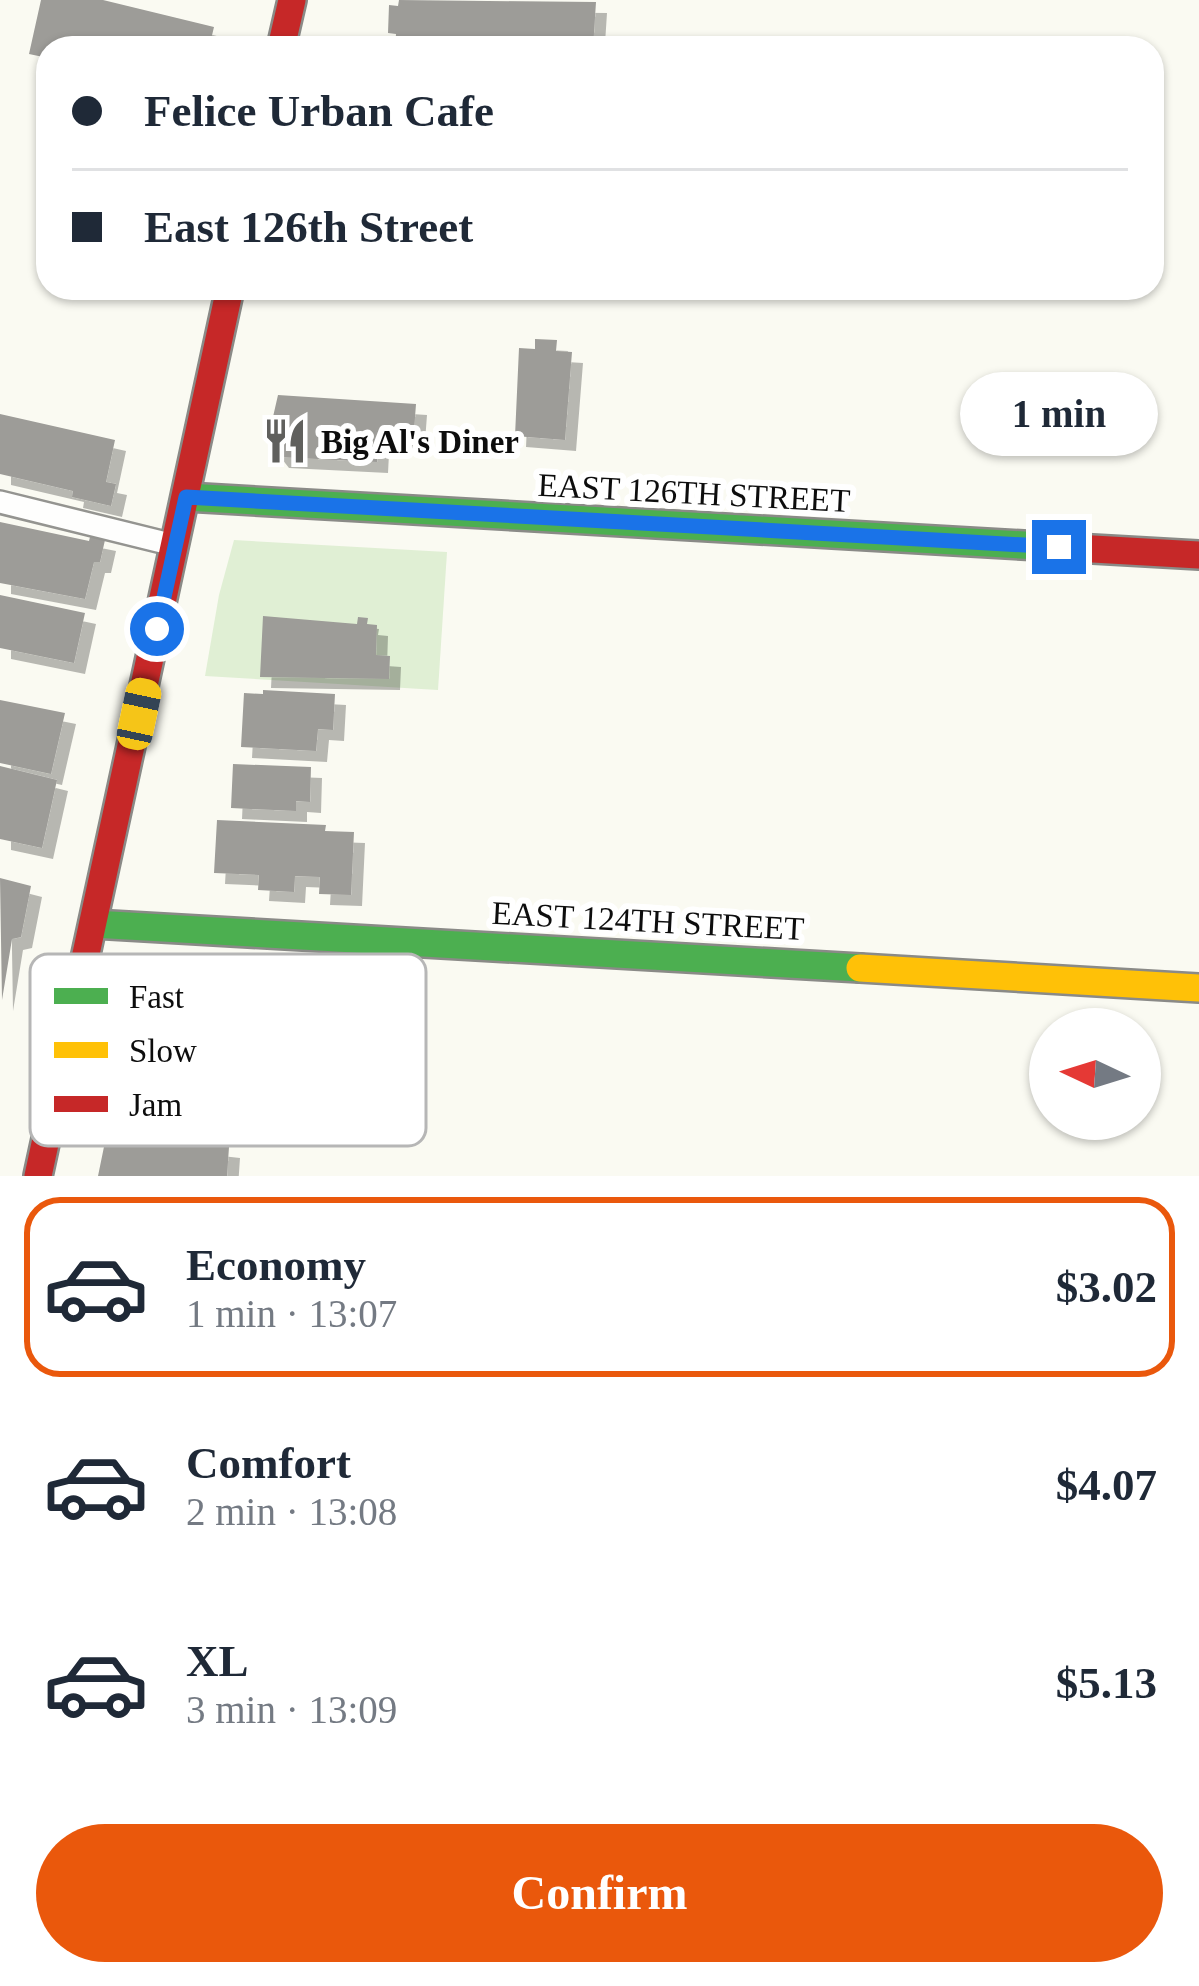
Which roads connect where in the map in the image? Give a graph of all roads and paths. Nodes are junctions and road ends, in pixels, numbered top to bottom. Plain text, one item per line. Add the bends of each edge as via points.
1 (292, 0) edge
2 (284, 36) edge
3 (227, 300) edge
4 (186, 497) junction
5 (0, 502) edge
6 (175, 545) junction
7 (1199, 555) edge
8 (93, 924) junction
9 (86, 954) edge
10 (1199, 988) edge
11 (45, 1146) edge
12 (38, 1176) edge

1 - 2 street
3 - 4 street
4 - 6 street
4 - 7 street, EAST 126TH STREET
5 - 6 lane
6 - 8 street
8 - 9 street
8 - 10 street, EAST 124TH STREET
11 - 12 street

